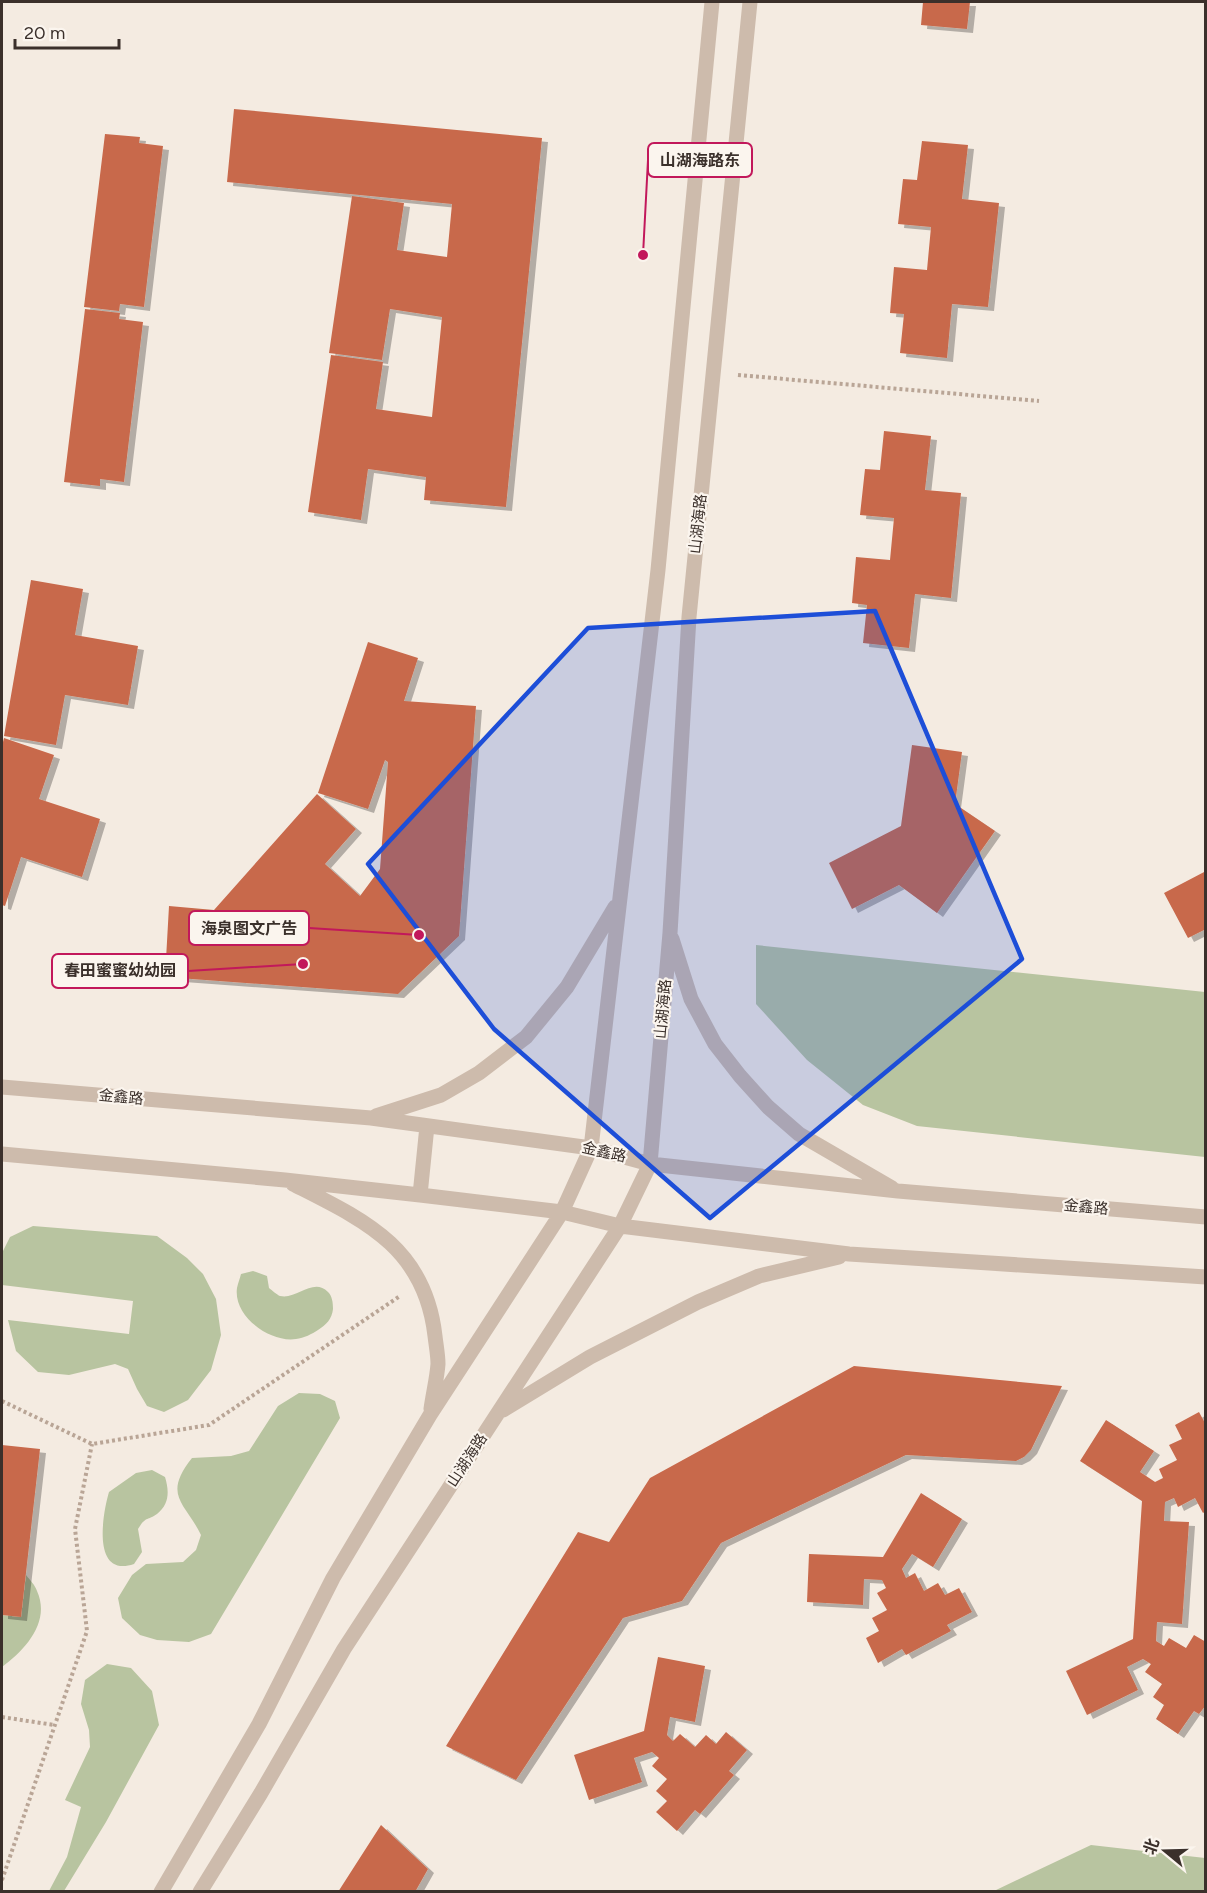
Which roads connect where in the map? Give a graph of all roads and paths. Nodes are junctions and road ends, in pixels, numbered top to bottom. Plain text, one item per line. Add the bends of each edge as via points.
1 (712, 2) edge
2 (750, 2) edge
3 (713, 372) junction
4 (1039, 401) dead end
5 (618, 902) junction
6 (670, 933) junction
7 (2, 1088) edge
8 (371, 1118) junction
9 (427, 1126) junction
10 (591, 1148) junction
11 (2, 1154) edge
12 (650, 1164) junction
13 (285, 1180) junction
14 (898, 1191) junction
15 (420, 1195) junction
16 (562, 1212) junction
17 (1206, 1217) edge
18 (620, 1226) junction
19 (849, 1254) junction
20 (1206, 1277) edge
21 (421, 1282) junction
22 (2, 1401) edge
23 (498, 1413) junction
24 (430, 1415) junction
25 (92, 1444) junction
26 (2, 1717) edge
27 (54, 1725) junction
28 (2, 1880) edge
29 (161, 1892) edge
30 (200, 1892) edge

1 - 5 street via 658,570
2 - 3 street, 山湖海路
3 - 4 path
3 - 6 street, 山湖海路 via 689,617
5 - 8 street via 567,987 525,1037 479,1073 441,1095
5 - 10 street
6 - 12 street, 山湖海路
6 - 14 street via 691,999 715,1044 740,1076 799,1134
7 - 8 street, 金鑫路
8 - 9 street, 金鑫路
9 - 10 street, 金鑫路
9 - 15 street
10 - 12 street, 金鑫路
10 - 16 street
11 - 13 street
12 - 14 street, 金鑫路
12 - 18 street, 山湖海路
13 - 15 street
13 - 21 street via 355,1216 395,1246
14 - 17 street, 金鑫路
15 - 16 street
16 - 18 street
16 - 24 street
18 - 19 street
18 - 23 street, 山湖海路
19 - 20 street
19 - 23 street via 759,1276 698,1302 590,1357
21 - 24 street via 433,1320 438,1363
21 - 25 path via 209,1425
22 - 25 path
23 - 30 street, 山湖海路 via 344,1649
24 - 29 street via 333,1578 259,1724
25 - 27 path via 75,1529 87,1631
26 - 27 path
27 - 28 path

